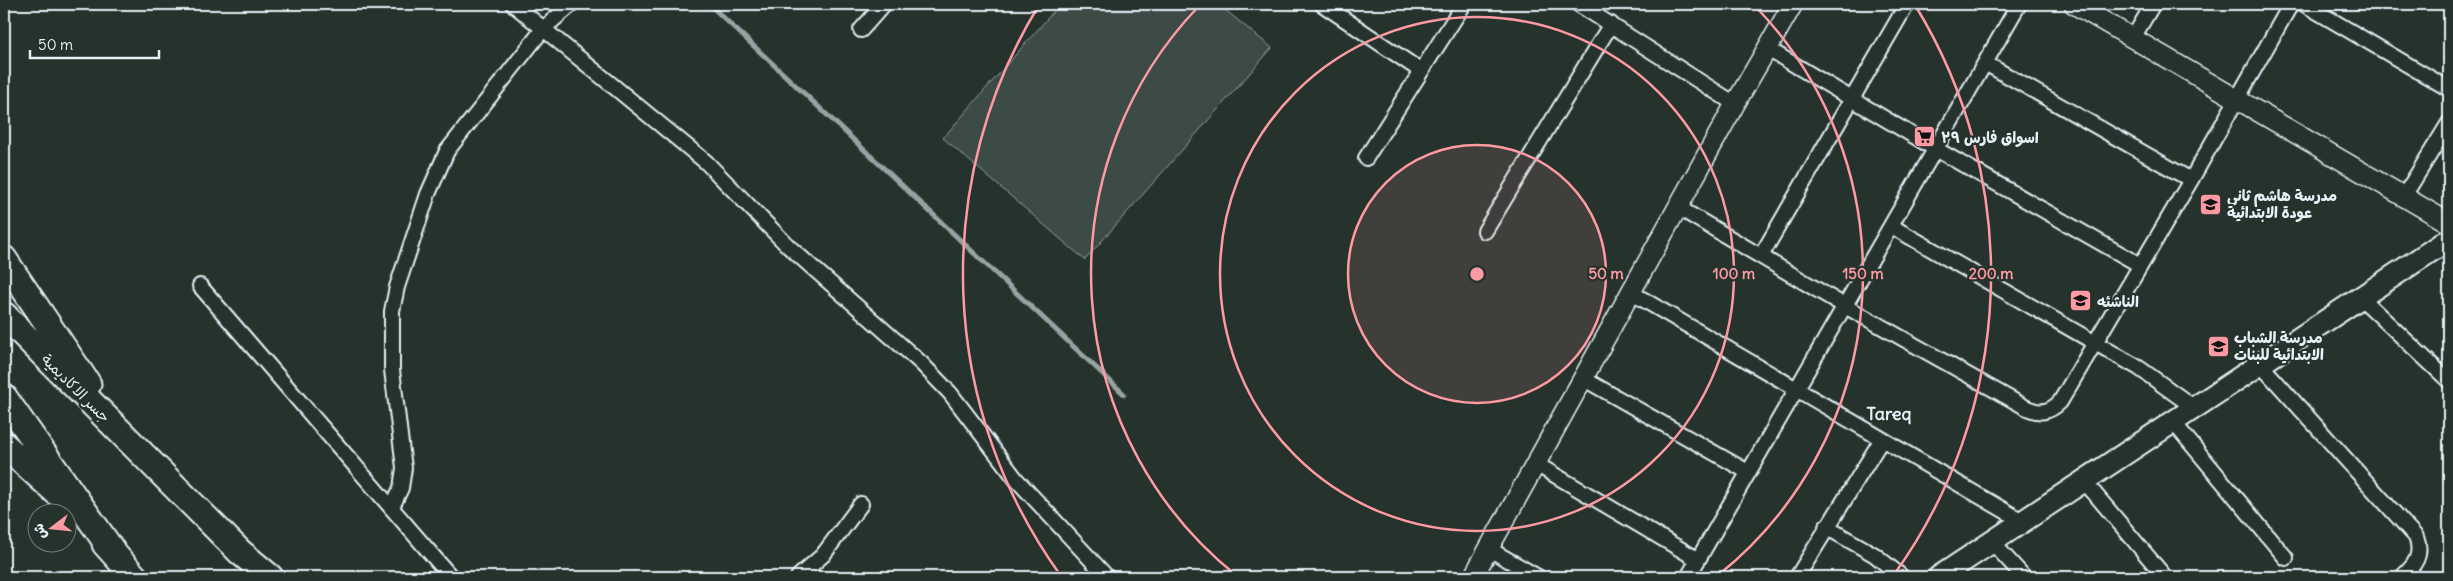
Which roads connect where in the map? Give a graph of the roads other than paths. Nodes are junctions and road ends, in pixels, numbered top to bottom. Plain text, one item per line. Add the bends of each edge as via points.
1 (513, 4) edge
2 (572, 4) edge
3 (884, 4) edge
4 (1322, 4) edge
5 (1464, 4) edge
6 (1578, 4) edge
7 (1793, 4) edge
8 (1908, 4) edge
9 (2019, 4) edge
10 (2074, 4) edge
11 (2153, 4) edge
12 (2291, 4) edge
13 (2304, 4) edge
14 (1611, 24) junction
15 (544, 28) junction
16 (861, 30) dead end
17 (2133, 38) junction
18 (1768, 49) junction
19 (1984, 62) junction
20 (1422, 71) junction
21 (2449, 89) edge
22 (1852, 97) junction
23 (2238, 99) junction
24 (1735, 104) junction
25 (2449, 123) edge
26 (1934, 148) junction
27 (1366, 158) dead end
28 (2191, 180) junction
29 (2404, 196) junction
30 (1679, 208) junction
31 (2449, 223) edge
32 (1891, 226) junction
33 (1486, 231) dead end
34 (2449, 239) edge
35 (1761, 256) junction
36 (4, 259) edge
37 (2140, 264) junction
38 (200, 286) dead end
39 (1632, 293) junction
40 (2361, 298) junction
41 (1843, 305) junction
42 (4, 315) edge
43 (2094, 343) junction
44 (2261, 365) junction
45 (1584, 379) junction
46 (2449, 381) edge
47 (1796, 388) junction
48 (4, 396) edge
49 (2196, 409) junction
50 (2174, 423) junction
51 (1882, 439) junction
52 (4, 446) edge
53 (149, 460) junction
54 (1536, 464) junction
55 (1748, 472) junction
56 (2084, 481) junction
57 (861, 504) dead end
58 (392, 507) junction
59 (2024, 522) junction
60 (1826, 527) junction
61 (1992, 542) junction
62 (1489, 549) junction
63 (116, 556) junction
64 (2286, 558) dead end
65 (1697, 559) junction
66 (135, 577) edge
67 (270, 577) edge
68 (451, 577) edge
69 (798, 577) edge
70 (1107, 577) edge
71 (1473, 577) edge
72 (1538, 577) edge
73 (1688, 577) edge
74 (1797, 577) edge
75 (1902, 577) edge
76 (1939, 577) edge
77 (2024, 577) edge
78 (2165, 577) edge
79 (2402, 577) edge

1 - 15 street
2 - 15 street
3 - 16 street
4 - 20 street
5 - 20 street
6 - 14 street
7 - 18 street
8 - 22 street
9 - 19 street
10 - 17 street
11 - 17 street
12 - 23 street
13 - 21 street
14 - 24 street
14 - 33 street
15 - 58 street via 447,151 406,257 392,311 392,370 404,468 402,488
15 - 70 street via 706,162 794,252 926,368 950,393 1010,471
17 - 23 street
18 - 22 street
18 - 24 street
19 - 26 street
19 - 28 street
20 - 27 street
22 - 26 street
22 - 35 street
23 - 28 street
23 - 29 street
24 - 30 street
25 - 29 street
26 - 32 street
26 - 37 street
28 - 37 street
29 - 31 street
30 - 35 street
30 - 39 street
32 - 41 street
32 - 43 street
34 - 40 main road
35 - 41 street
36 - 53 highway via 103,408
37 - 43 street
38 - 58 street
39 - 45 street
39 - 47 street
40 - 44 main road
40 - 46 street
41 - 43 street via 2035,412 2053,409 2060,402
41 - 47 street
42 - 53 highway, جسر الاكاديمية
43 - 49 street via 2155,377
44 - 49 main road
44 - 79 street via 2416,537 2419,545 2416,562
45 - 54 street
45 - 55 street
47 - 51 street
47 - 55 street
48 - 63 highway
49 - 50 main road
50 - 56 main road
50 - 64 street
51 - 59 street
51 - 60 street
52 - 63 highway via 62,497
53 - 67 highway via 240,552
54 - 62 street
54 - 65 street
55 - 65 street
56 - 59 main road
56 - 78 street
57 - 69 street via 827,550
58 - 68 street
59 - 61 main road
60 - 74 street
60 - 75 street via 1875,555
61 - 76 main road
61 - 77 street
62 - 71 street
62 - 72 street
63 - 66 highway
65 - 73 street

